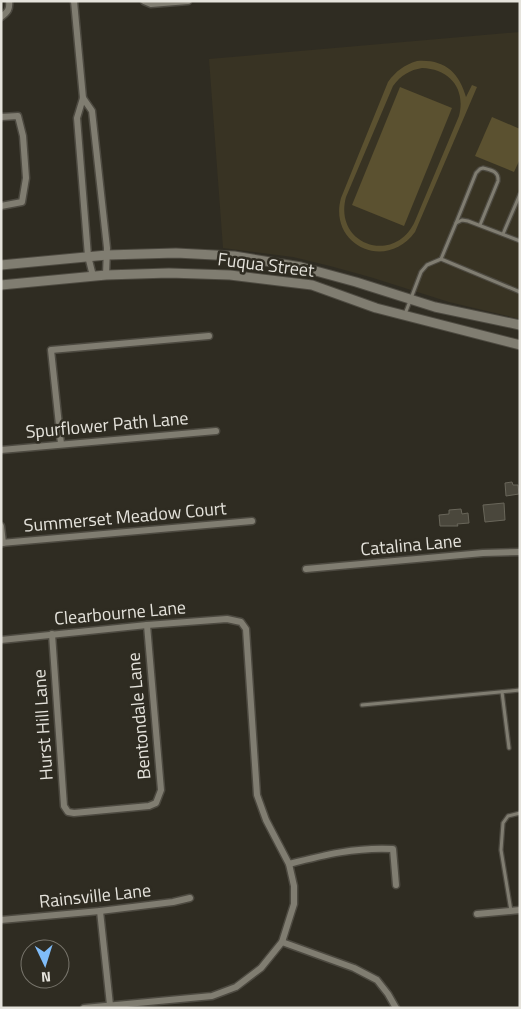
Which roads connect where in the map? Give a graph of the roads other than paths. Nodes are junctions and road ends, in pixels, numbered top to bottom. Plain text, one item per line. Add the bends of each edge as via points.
1 (9, 1) edge
2 (74, 1) edge
3 (144, 1) edge
4 (188, 1) edge
5 (4, 15) edge
6 (83, 98) junction
7 (1, 117) edge
8 (520, 194) edge
9 (1, 206) edge
10 (456, 224) junction
11 (480, 225) junction
12 (503, 234) junction
13 (520, 241) edge
14 (107, 255) junction
15 (88, 256) junction
16 (441, 259) junction
17 (1, 264) edge
18 (106, 275) junction
19 (93, 276) junction
20 (1, 285) edge
21 (520, 292) edge
22 (410, 299) junction
23 (405, 315) junction
24 (520, 325) edge
25 (209, 336) dead end
26 (520, 345) edge
27 (216, 431) dead end
28 (60, 444) junction
29 (1, 450) edge
30 (252, 521) dead end
31 (1, 526) edge
32 (2, 543) edge
33 (520, 552) edge
34 (306, 570) dead end
35 (147, 625) junction
36 (52, 634) junction
37 (1, 640) edge
38 (520, 690) edge
39 (502, 692) junction
40 (362, 705) dead end
41 (509, 748) dead end
42 (68, 812) joint
43 (520, 813) edge
44 (289, 864) junction
45 (396, 885) dead end
46 (190, 898) dead end
47 (520, 910) edge
48 (100, 911) junction
49 (512, 911) junction
50 (477, 914) dead end
51 (1, 920) edge
52 (282, 942) junction
53 (110, 1005) junction
54 (84, 1008) edge
55 (396, 1008) edge

1 - 5 street via 10,7
2 - 6 street
3 - 4 street via 151,4
6 - 14 street via 92,112
6 - 15 street via 77,118
7 - 9 street via 18,116 24,136 26,178 22,202
8 - 12 lane
10 - 11 lane via 462,220
10 - 11 lane via 476,173 483,168 496,172 498,181
10 - 16 lane
11 - 12 lane
12 - 13 lane
14 - 15 main road, Fuqua Street
14 - 18 street
14 - 22 main road, Fuqua Street via 176,253 234,256 301,267
15 - 17 main road, Fuqua Street
15 - 19 street
16 - 21 lane
16 - 22 lane via 427,265 421,272
18 - 19 main road, Fuqua Street
18 - 23 main road, Fuqua Street via 230,275 312,285
19 - 20 main road, Fuqua Street
22 - 23 lane
22 - 24 main road, Fuqua Street
23 - 26 main road, Fuqua Street
25 - 28 street via 50,350
27 - 28 street, Spurflower Path Lane
28 - 29 street, Spurflower Path Lane
30 - 32 street, Summerset Meadow Court
31 - 32 street
33 - 34 street, Catalina Lane
35 - 36 street, Clearbourne Lane
35 - 42 street, Bentondale Lane via 160,790 156,803
35 - 44 street, Clearbourne Lane via 228,619 241,622 246,629 257,795
36 - 37 street, Clearbourne Lane
36 - 42 street, Hurst Hill Lane via 64,806
38 - 39 lane
39 - 40 lane
39 - 41 lane
43 - 49 lane via 508,816 503,823 501,850
44 - 45 street via 344,851 392,849
44 - 52 street via 294,904
46 - 48 street, Rainsville Lane
47 - 49 street
48 - 51 street, Rainsville Lane
48 - 53 street
49 - 50 street
52 - 53 street via 260,968 236,987 212,996
52 - 55 street via 354,968 377,980
53 - 54 street

